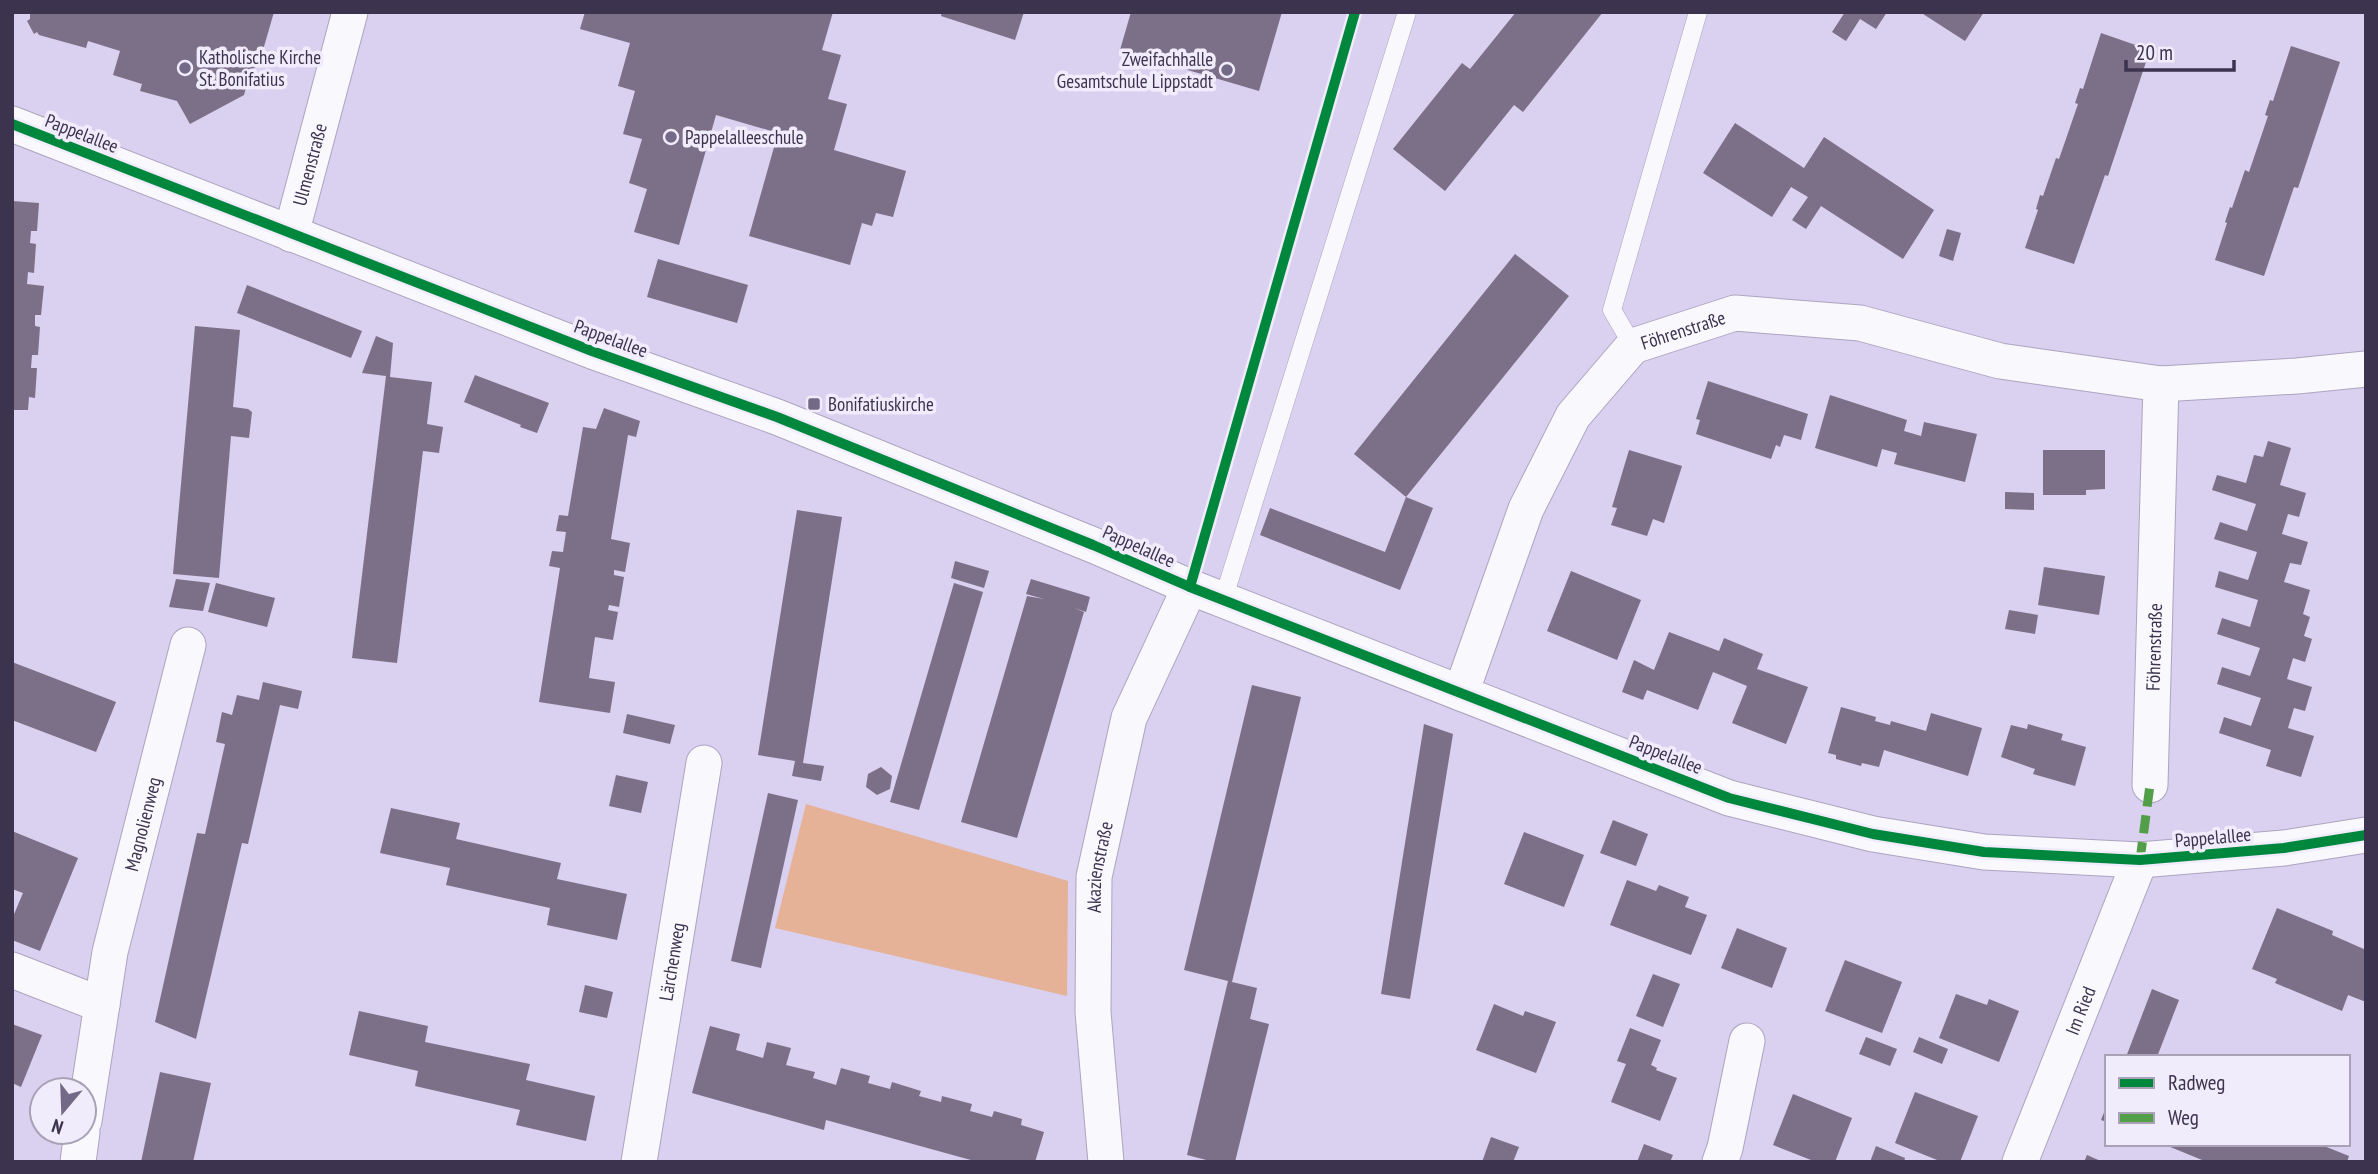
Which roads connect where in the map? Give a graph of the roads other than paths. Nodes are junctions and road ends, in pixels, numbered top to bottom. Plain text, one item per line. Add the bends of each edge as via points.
1 (351, 12) edge
2 (1407, 12) edge
3 (1698, 12) edge
4 (12, 124) edge
5 (291, 234) junction
6 (1633, 346) junction
7 (2366, 369) edge
8 (2161, 384) junction
9 (1190, 587) junction
10 (1223, 600) junction
11 (188, 645) dead end
12 (1461, 693) junction
13 (704, 763) dead end
14 (2150, 785) dead end
15 (2366, 835) edge
16 (2140, 860) junction
17 (12, 970) edge
18 (102, 1005) junction
19 (1747, 1041) dead end
20 (91, 1076) edge
21 (639, 1162) edge
22 (1106, 1162) edge
23 (1720, 1162) edge
24 (2020, 1162) edge

1 - 5 street, Ulmenstraße
2 - 10 lane
3 - 6 lane via 1612,310
4 - 5 street, Pappelallee
5 - 9 street, Pappelallee via 777,417
6 - 8 street, Föhrenstraße via 1735,313 1860,323 2000,361
6 - 12 street, Föhrenstraße via 1573,416 1526,509
7 - 8 street, Föhrenstraße
8 - 14 street, Föhrenstraße
9 - 10 street, Pappelallee
9 - 22 street, Akazienstraße via 1129,718 1094,877 1093,1012
10 - 12 street, Pappelallee
11 - 18 street, Magnolienweg via 110,952
12 - 16 street, Pappelallee via 1729,798 1873,834 1984,852
13 - 21 street, Lärchenweg
15 - 16 street, Pappelallee via 2284,848
16 - 24 street, Im Ried
17 - 18 street
18 - 20 street, Magnolienweg
19 - 23 street

